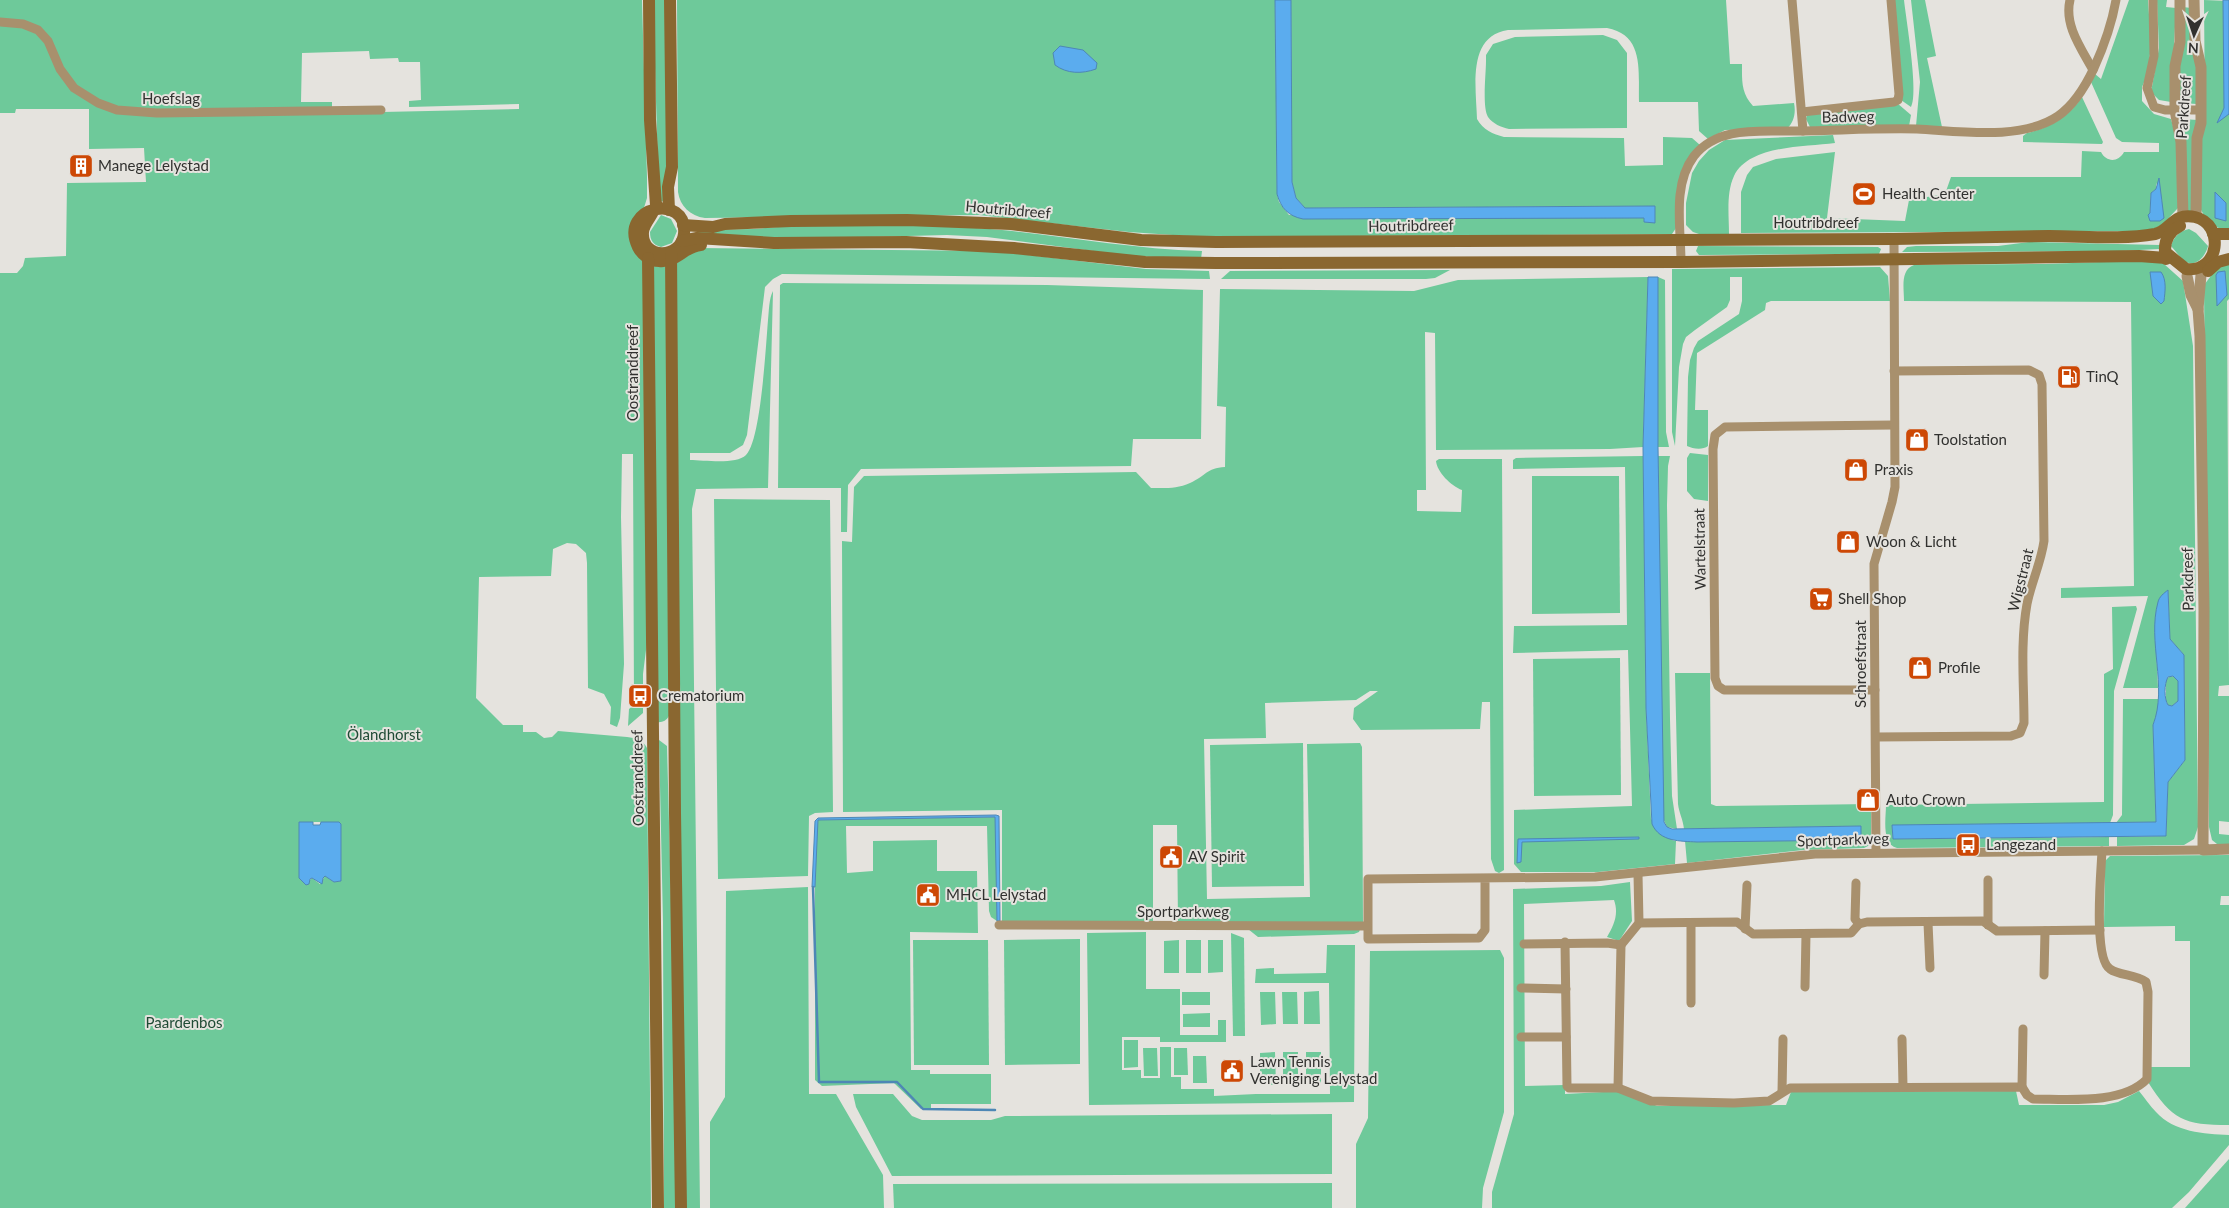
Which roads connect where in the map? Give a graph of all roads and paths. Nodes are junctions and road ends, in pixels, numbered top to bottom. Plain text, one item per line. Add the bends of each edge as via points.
1 (649, 0) edge
2 (670, 0) edge
3 (1792, 0) edge
4 (1891, 0) edge
5 (2070, 0) edge
6 (2116, 0) edge
7 (2153, 0) edge
8 (2180, 0) edge
9 (2194, 0) edge
10 (0, 22) edge
11 (2093, 70) junction
12 (381, 110) dead end
13 (2175, 110) junction
14 (2201, 110) junction
15 (1802, 112) junction
16 (1803, 131) junction
17 (672, 167) junction
18 (652, 209) junction
19 (669, 210) junction
20 (2187, 220) junction
21 (682, 224) junction
22 (725, 224) junction
23 (2229, 234) edge
24 (1894, 239) junction
25 (1681, 240) junction
26 (2229, 240) edge
27 (2165, 245) junction
28 (2218, 250) edge
29 (677, 251) junction
30 (2229, 251) edge
31 (648, 258) junction
32 (1893, 260) junction
33 (1681, 262) junction
34 (2201, 271) junction
35 (2187, 276) junction
36 (2198, 309) junction
37 (1894, 371) junction
38 (1894, 425) junction
39 (1875, 690) junction
40 (1876, 737) junction
41 (2203, 850) junction
42 (2229, 850) edge
43 (2102, 851) junction
44 (1876, 852) junction
45 (1638, 874) junction
46 (1485, 879) junction
47 (1988, 880) dead end
48 (1856, 882) dead end
49 (1747, 885) dead end
50 (1639, 922) junction
51 (1691, 923) junction
52 (1928, 923) junction
53 (1860, 924) junction
54 (999, 925) dead end
55 (1988, 925) junction
56 (1367, 926) junction
57 (1745, 930) junction
58 (2100, 930) junction
59 (2045, 931) junction
60 (1806, 934) junction
61 (1565, 942) junction
62 (1524, 944) dead end
63 (1621, 945) junction
64 (1930, 968) dead end
65 (2044, 975) dead end
66 (1805, 987) dead end
67 (1521, 988) dead end
68 (1566, 989) junction
69 (1691, 1003) dead end
70 (2023, 1029) dead end
71 (1521, 1037) dead end
72 (1566, 1037) junction
73 (1902, 1038) dead end
74 (1782, 1039) dead end
75 (1903, 1087) junction
76 (2022, 1087) junction
77 (1618, 1088) junction
78 (1782, 1092) junction
79 (658, 1208) edge
80 (680, 1208) edge

1 - 18 main road
2 - 17 main road
3 - 15 street
4 - 15 street via 1898,100
5 - 11 street via 2067,10 2075,37
6 - 11 street, Badweg
7 - 13 street via 2154,56 2147,88 2154,107
8 - 13 street, Parkdreef
9 - 14 street, Parkdreef via 2195,41 2201,67
10 - 12 street, Hoefslag via 23,24 38,30 48,41 60,69 74,88 91,100 118,110 149,113
11 - 16 street, Badweg via 2071,104 2058,116 2020,130
13 - 14 street
13 - 20 street, Parkdreef
14 - 20 street, Parkdreef
15 - 16 street
16 - 25 street, Badweg via 1729,133 1694,156 1680,190
17 - 19 main road via 668,187
17 - 22 main road via 675,199 686,214 694,220
18 - 19 main road
18 - 29 main road via 644,226 644,241 655,253
18 - 31 main road via 637,224 635,235 638,246
19 - 21 main road
20 - 27 main road via 2174,228
20 - 28 main road via 2199,227
21 - 22 main road, Houtribdreef via 701,228
21 - 29 main road
22 - 25 main road, Houtribdreef via 907,220 1011,224 1141,240 1216,242
23 - 28 main road
24 - 25 main road, Houtribdreef
24 - 27 main road, Houtribdreef via 2142,237
24 - 32 street, Schroefstraat
25 - 33 street, Badweg
26 - 28 main road
27 - 32 main road via 2139,256
27 - 34 main road via 2186,269
27 - 35 main road via 2175,271
28 - 30 main road
28 - 34 main road
29 - 31 main road via 661,262
29 - 33 main road via 697,238 788,244 906,242 1014,248 1145,262
29 - 80 main road via 675,882
31 - 79 main road, Oostranddreef
32 - 33 main road
32 - 37 street, Schroefstraat
34 - 35 main road
34 - 36 street, Parkdreef
35 - 36 street, Parkdreef
36 - 41 street, Parkdreef
37 - 38 street, Schroefstraat
37 - 40 street, Wigstraat via 2029,370 2039,375 2042,384 2044,541 2027,602 2024,723 2020,733 2011,736
38 - 39 street, Schroefstraat via 1895,487 1874,564
38 - 39 street, Wartelstraat via 1725,427 1715,435 1713,449 1715,678 1718,686 1724,690
39 - 40 street, Schroefstraat
40 - 44 street, Schroefstraat
41 - 42 street
41 - 43 street, Sportparkweg
43 - 44 street, Sportparkweg
43 - 58 street
44 - 45 street, Sportparkweg via 1814,854
45 - 46 street, Sportparkweg
45 - 50 street
46 - 56 street, Sportparkweg via 1368,879
46 - 56 street via 1485,930 1478,938 1368,939
47 - 55 street
48 - 53 street via 1855,919
49 - 57 street
50 - 51 street
50 - 63 street
51 - 57 street via 1737,922
51 - 69 street
52 - 53 street
52 - 55 street via 1983,921
52 - 64 street
53 - 60 street via 1851,933
54 - 56 street, Sportparkweg
55 - 59 street via 1997,931
57 - 60 street via 1752,934
58 - 59 street
58 - 76 street via 2104,964 2111,970 2146,982 2147,1079 2143,1084 2110,1098 2033,1099
59 - 65 street
60 - 66 street
61 - 62 street
61 - 63 street
61 - 68 street
63 - 77 street
67 - 68 street
68 - 72 street
70 - 76 street
71 - 72 street
72 - 77 street via 1569,1088
73 - 75 street
74 - 78 street
75 - 76 street
75 - 78 street via 1790,1088
77 - 78 street via 1651,1101 1769,1101

